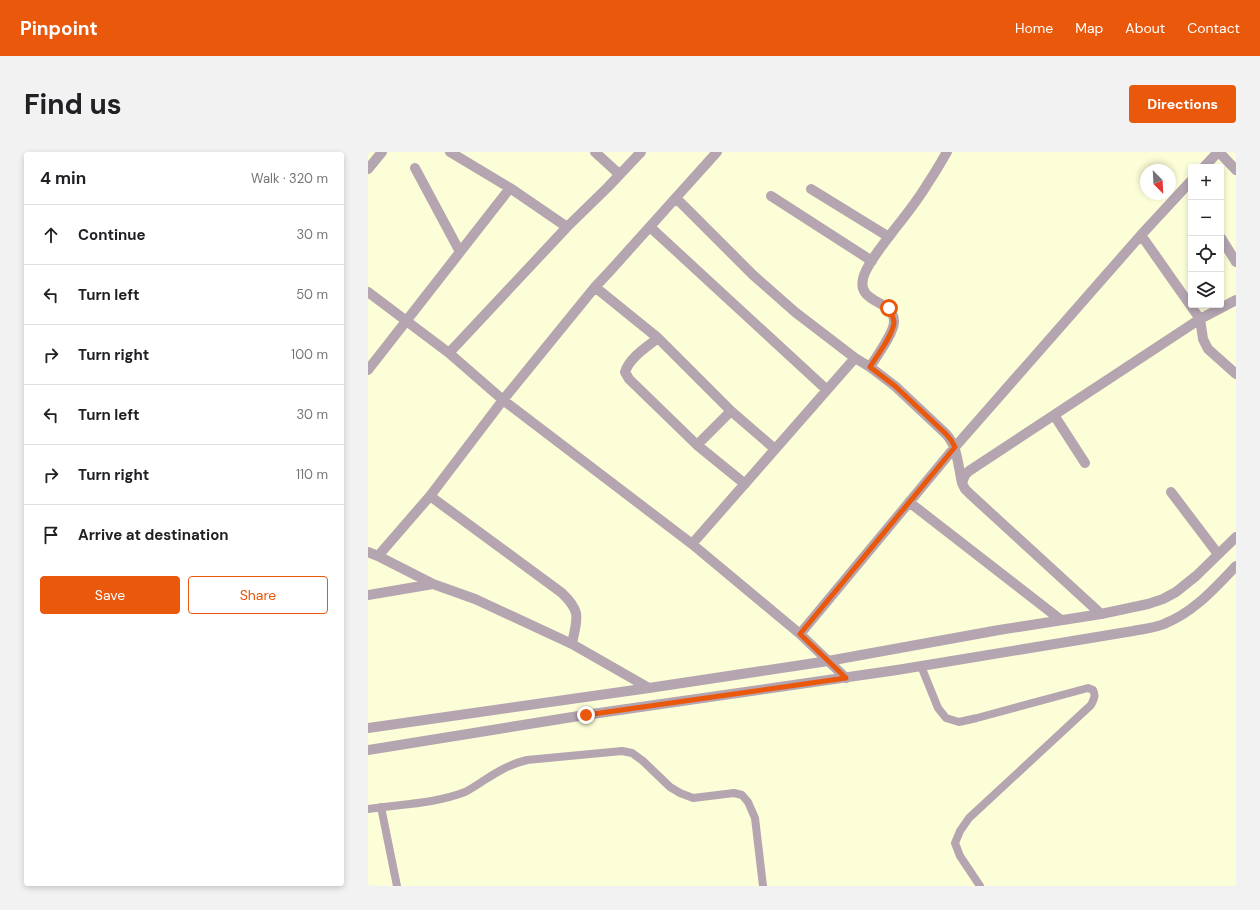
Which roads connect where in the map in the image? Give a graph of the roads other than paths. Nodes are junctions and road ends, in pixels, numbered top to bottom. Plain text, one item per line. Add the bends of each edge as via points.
1 (382, 152) edge
2 (450, 152) edge
3 (595, 152) edge
4 (641, 152) edge
5 (717, 152) edge
6 (947, 152) edge
7 (1219, 152) edge
8 (1207, 164) edge
9 (415, 168) dead end
10 (368, 169) edge
11 (1236, 170) edge
12 (619, 174) junction
13 (1188, 187) edge
14 (510, 188) junction
15 (811, 189) dead end
16 (771, 196) dead end
17 (676, 198) junction
18 (567, 227) junction
19 (650, 227) junction
20 (1141, 235) junction
21 (889, 237) junction
22 (1224, 243) edge
23 (460, 252) junction
24 (872, 261) junction
25 (1236, 262) edge
26 (595, 286) junction
27 (368, 292) edge
28 (1236, 300) edge
29 (1200, 319) junction
30 (406, 320) junction
31 (658, 338) junction
32 (448, 353) junction
33 (855, 358) junction
34 (870, 367) junction
35 (368, 370) edge
36 (1236, 374) edge
37 (827, 390) junction
38 (503, 400) junction
39 (731, 411) junction
40 (1054, 415) junction
41 (697, 445) junction
42 (955, 447) junction
43 (775, 449) junction
44 (1085, 463) dead end
45 (962, 483) junction
46 (745, 484) junction
47 (1171, 492) dead end
48 (430, 496) junction
49 (909, 502) junction
50 (1236, 536) edge
51 (692, 544) junction
52 (368, 552) edge
53 (1218, 554) junction
54 (378, 556) junction
55 (1236, 566) edge
56 (433, 584) junction
57 (368, 595) edge
58 (1101, 614) junction
59 (1061, 620) junction
60 (800, 634) junction
61 (572, 644) junction
62 (828, 660) junction
63 (921, 666) junction
64 (846, 678) junction
65 (649, 688) junction
66 (368, 728) edge
67 (368, 750) edge
68 (381, 807) junction
69 (368, 809) edge
70 (397, 886) edge
71 (763, 886) edge
72 (980, 886) edge

1 - 10 street
2 - 14 street
3 - 12 street
4 - 12 street
5 - 17 street
6 - 21 street via 928,184
7 - 8 street
7 - 11 street
9 - 23 street
12 - 18 street
13 - 20 street
14 - 18 street
14 - 23 street
15 - 21 street
16 - 24 street
17 - 19 street
17 - 33 street via 794,312
18 - 32 street
19 - 26 street
19 - 37 street
20 - 29 street
20 - 42 street
21 - 24 street
22 - 25 street
23 - 30 street
24 - 34 street via 863,277 862,285 871,299 889,308 894,322 891,332
26 - 31 street
26 - 38 street
27 - 30 street
28 - 29 street
29 - 36 street via 1203,339 1208,349
29 - 40 street
30 - 32 street
30 - 35 street
31 - 39 street
31 - 41 street via 634,357 625,372 629,379
32 - 38 street
33 - 34 street
33 - 37 street
34 - 42 street via 895,386 946,434
37 - 43 street
38 - 48 street
38 - 51 street
39 - 41 street
39 - 43 street
40 - 44 street
40 - 45 street via 969,471
41 - 46 street
42 - 45 street
42 - 49 street
43 - 46 street
45 - 58 street via 970,494
46 - 51 street
47 - 53 street
48 - 54 street
48 - 61 street via 571,602 576,609 577,619
49 - 59 street
49 - 60 street
50 - 53 street
51 - 60 street
52 - 54 street
53 - 58 street via 1196,576 1163,599
54 - 56 street
55 - 63 street via 1201,602 1163,625
56 - 57 street
56 - 61 street via 474,599
58 - 59 street
59 - 62 street
60 - 62 street
61 - 65 street
62 - 64 street
62 - 65 street
63 - 64 street
63 - 72 lane via 938,708 946,718 959,722 1088,688 1095,694 1090,705 969,818 960,831 955,843 960,856
64 - 67 street via 586,715
65 - 66 street
68 - 69 lane
68 - 70 lane
68 - 71 lane via 431,802 451,797 466,792 514,763 527,760 622,751 632,753 680,793 694,798 734,793 748,802 755,818

